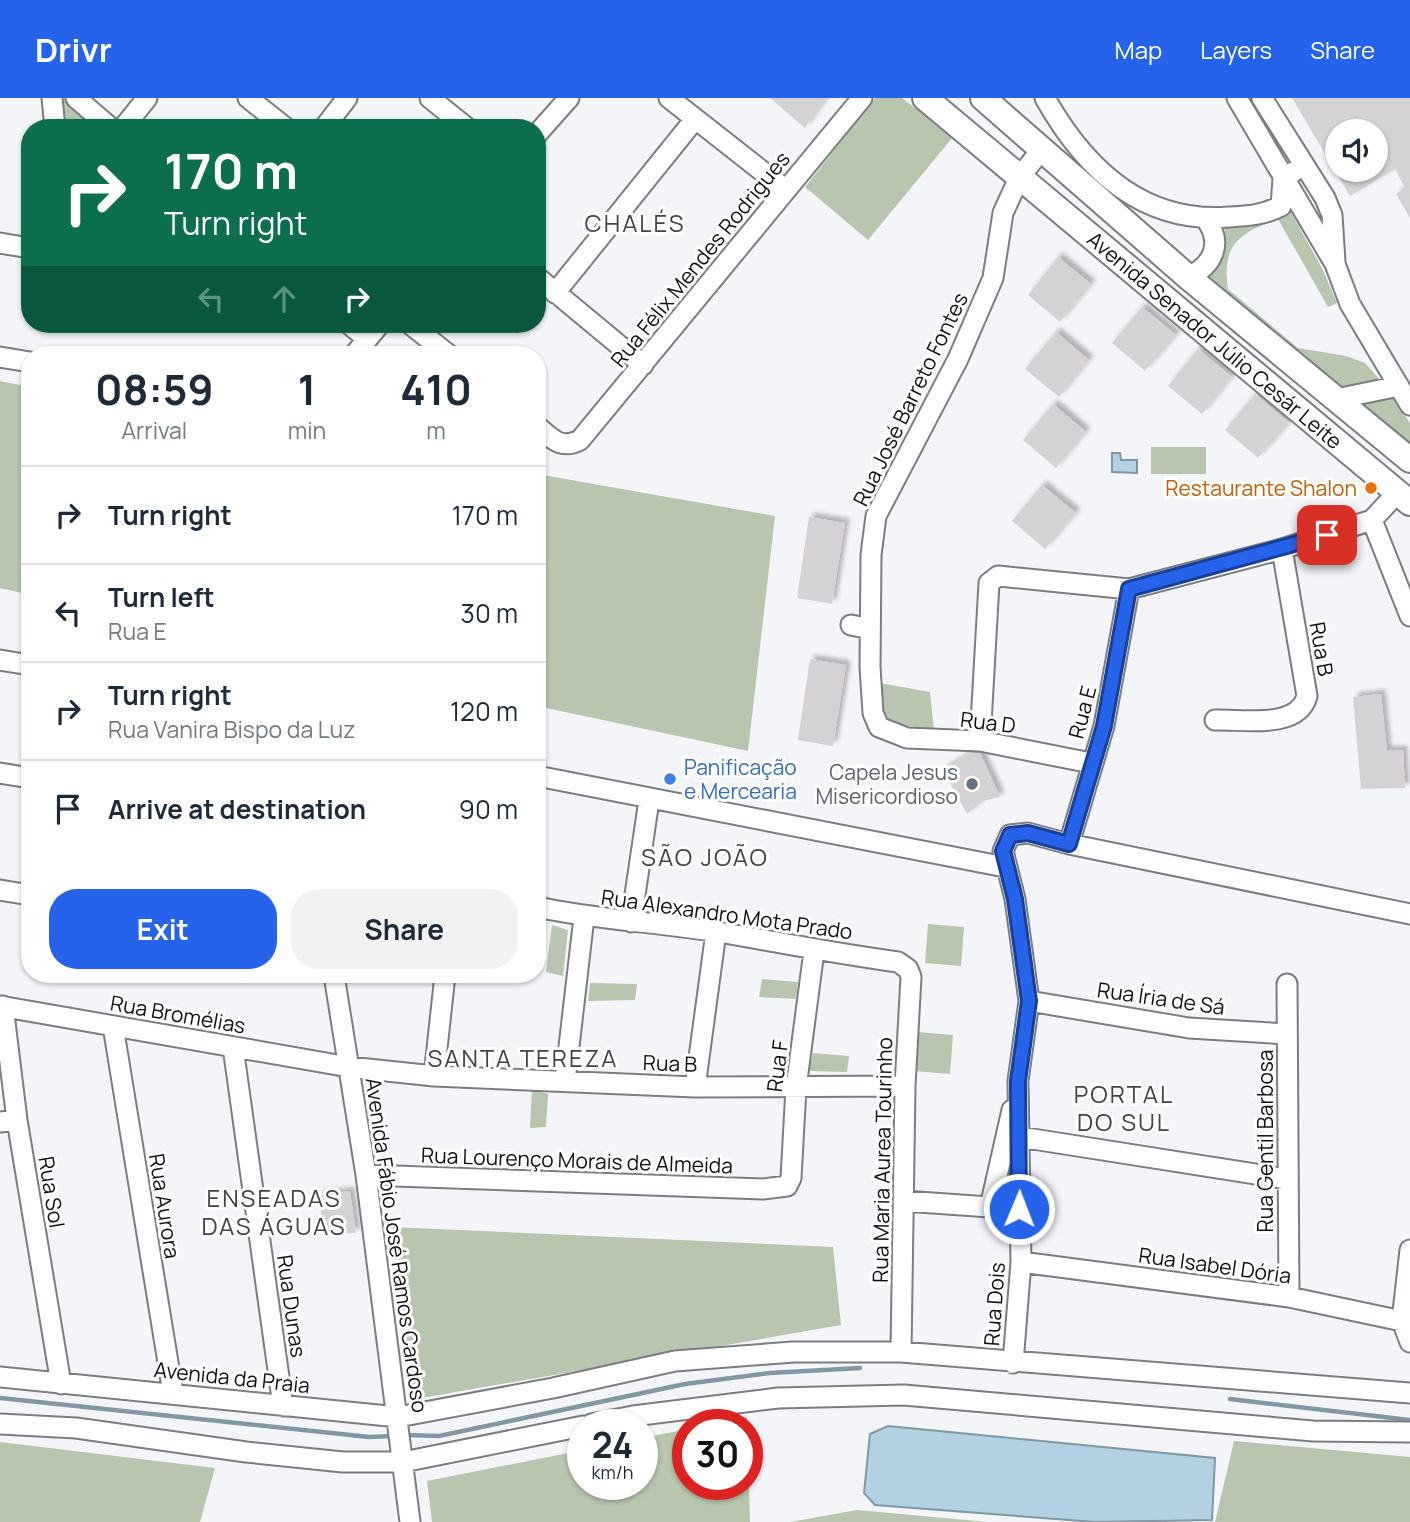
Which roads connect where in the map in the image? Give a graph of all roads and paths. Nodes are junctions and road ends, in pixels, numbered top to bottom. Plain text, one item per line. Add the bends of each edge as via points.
1 (52, 98) edge
2 (76, 98) edge
3 (147, 98) edge
4 (248, 98) edge
5 (347, 98) edge
6 (430, 98) edge
7 (569, 98) edge
8 (669, 98) edge
9 (862, 98) edge
10 (925, 98) edge
11 (983, 98) edge
12 (1045, 98) edge
13 (1237, 98) edge
14 (1262, 98) edge
15 (54, 119) edge
16 (100, 119) edge
17 (130, 119) edge
18 (275, 119) edge
19 (331, 119) edge
20 (456, 119) edge
21 (695, 119) junction
22 (546, 124) edge
23 (1042, 149) junction
24 (1302, 166) junction
25 (1019, 178) junction
26 (1283, 178) junction
27 (786, 190) junction
28 (1206, 219) junction
29 (0, 243) edge
30 (21, 246) edge
31 (1335, 264) junction
32 (1188, 277) junction
33 (546, 285) edge
34 (555, 293) junction
35 (360, 333) edge
36 (372, 333) edge
37 (421, 333) edge
38 (367, 339) junction
39 (361, 346) edge
40 (438, 346) edge
41 (0, 357) edge
42 (21, 360) edge
43 (643, 365) junction
44 (1399, 386) junction
45 (1336, 399) junction
46 (1410, 405) edge
47 (546, 433) edge
48 (1410, 460) edge
49 (1404, 497) edge
50 (1372, 520) junction
51 (1282, 549) junction
52 (1129, 589) junction
53 (1410, 615) edge
54 (0, 660) edge
55 (21, 663) edge
56 (1215, 720) dead end
57 (879, 727) joint
58 (980, 741) junction
59 (1091, 763) junction
60 (0, 773) edge
61 (21, 776) edge
62 (546, 778) edge
63 (649, 800) junction
64 (1069, 844) junction
65 (1005, 867) junction
66 (0, 890) edge
67 (21, 894) edge
68 (546, 909) edge
69 (1410, 914) edge
70 (584, 917) junction
71 (631, 922) junction
72 (716, 932) junction
73 (814, 951) junction
74 (908, 969) joint
75 (335, 983) edge
76 (444, 983) edge
77 (1287, 984) dead end
78 (1029, 1001) junction
79 (2, 1006) edge
80 (113, 1026) junction
81 (1287, 1034) junction
82 (233, 1047) junction
83 (349, 1067) junction
84 (434, 1076) junction
85 (565, 1081) junction
86 (1018, 1081) junction
87 (905, 1086) junction
88 (695, 1087) junction
89 (796, 1088) junction
90 (5, 1123) edge
91 (1020, 1137) junction
92 (366, 1175) junction
93 (1287, 1179) junction
94 (787, 1186) joint
95 (904, 1201) junction
96 (990, 1207) junction
97 (1019, 1209) junction
98 (1410, 1251) edge
99 (1021, 1262) junction
100 (1289, 1297) junction
101 (1402, 1321) junction
102 (1410, 1342) edge
103 (901, 1352) junction
104 (1013, 1363) junction
105 (0, 1377) edge
106 (61, 1384) junction
107 (173, 1393) junction
108 (1410, 1393) edge
109 (283, 1406) junction
110 (658, 1413) edge
111 (398, 1419) junction
112 (0, 1424) edge
113 (567, 1429) edge
114 (1410, 1432) edge
115 (402, 1455) junction
116 (411, 1522) edge

1 - 15 street
2 - 16 street
3 - 17 street
4 - 18 street
5 - 19 street
6 - 20 street
7 - 22 street
8 - 21 street
9 - 27 street, Rua Félix Mendes Rodrigues
10 - 25 main road, Avenida Senador Júlio Cesár Leite
11 - 23 main road, Avenida Senador Júlio Cesár Leite
12 - 28 street via 1073,143 1139,200 1175,215
13 - 26 street
14 - 24 street
21 - 27 street
21 - 34 street
23 - 25 street, Rua José Barreto Fontes
23 - 32 main road, Avenida Senador Júlio Cesár Leite
24 - 26 street
24 - 31 street via 1332,215
25 - 49 main road, Avenida Senador Júlio Cesár Leite
25 - 57 street, Rua José Barreto Fontes via 1003,213 993,278 958,359 876,516 861,627
26 - 28 street via 1281,206
26 - 31 street
27 - 43 street, Rua Félix Mendes Rodrigues
28 - 32 street via 1216,248 1212,259
29 - 30 street
31 - 44 street via 1350,304
32 - 45 main road, Avenida Senador Júlio Cesár Leite
33 - 34 street
34 - 43 street
35 - 38 street
36 - 38 street
37 - 40 street
38 - 39 street
41 - 42 street
43 - 47 street, Rua Félix Mendes Rodrigues via 580,440 558,443
44 - 45 street
44 - 46 street
45 - 48 main road, Avenida Senador Júlio Cesár Leite
49 - 50 street
50 - 51 street
50 - 53 street
51 - 52 street
51 - 56 street, Rua B via 1307,696 1304,705 1280,719
52 - 58 street via 992,578
52 - 59 street, Rua E via 1116,671
54 - 55 street
57 - 58 street, Rua D via 907,738
58 - 59 street, Rua D
59 - 64 street, Rua E
60 - 61 street
62 - 63 street
63 - 65 street
63 - 71 street
64 - 65 street, Rua Dois via 1028,833 1010,835 1003,851
64 - 69 street
65 - 78 street, Rua Dois via 1015,899
66 - 67 street
68 - 70 street, Rua Alexandro Mota Prado
70 - 71 street, Rua Alexandro Mota Prado
70 - 85 street
71 - 72 street, Rua Alexandro Mota Prado
72 - 73 street, Rua Alexandro Mota Prado
72 - 88 street
73 - 74 street, Rua Alexandro Mota Prado via 898,962
73 - 89 street, Rua F
74 - 87 street, Rua Maria Aurea Tourinho
75 - 83 street, Avenida Fábio José Ramos Cardoso
76 - 84 street
77 - 81 street, Rua Gentil Barbosa
78 - 81 street, Rua Íria de Sá via 1189,1028
78 - 86 street, Rua Dois
79 - 80 street, Rua Bromélias
79 - 90 street, Rua Sol
80 - 82 street, Rua Bromélias
80 - 107 street, Rua Aurora
81 - 93 street, Rua Gentil Barbosa
82 - 83 street, Rua Bromélias
82 - 109 street, Rua Dunas
83 - 84 street, Rua B
83 - 92 street, Avenida Fábio José Ramos Cardoso
84 - 85 street, Rua B
85 - 88 street, Rua B
86 - 91 street, Rua Dois
86 - 96 street, Rua Dois
87 - 89 street, Rua B
87 - 95 street, Rua Maria Aurea Tourinho
88 - 89 street, Rua B
89 - 94 street, Rua F
90 - 106 street, Rua Sol
91 - 93 street
91 - 97 street, Rua Dois
92 - 94 street, Rua Lourenço Morais de Almeida via 763,1189
92 - 111 street, Avenida Fábio José Ramos Cardoso
93 - 100 street, Rua Gentil Barbosa
95 - 96 street
95 - 103 street, Rua Maria Aurea Tourinho
96 - 97 street
97 - 99 street, Rua Dois
98 - 101 street
99 - 100 street, Rua Isabel Dória
99 - 104 street, Rua Dois
100 - 101 street, Rua Isabel Dória
101 - 102 street
103 - 104 street, Avenida da Praia
103 - 111 street, Avenida da Praia via 793,1352 675,1361
104 - 108 street, Avenida da Praia
105 - 106 street, Avenida da Praia
106 - 107 street, Avenida da Praia
107 - 109 street, Avenida da Praia
109 - 111 street, Avenida da Praia
110 - 114 street via 778,1398 904,1395 1313,1431
111 - 115 street, Avenida Fábio José Ramos Cardoso
112 - 115 street via 76,1428 329,1460
113 - 115 street
115 - 116 street, Avenida Fábio José Ramos Cardoso

